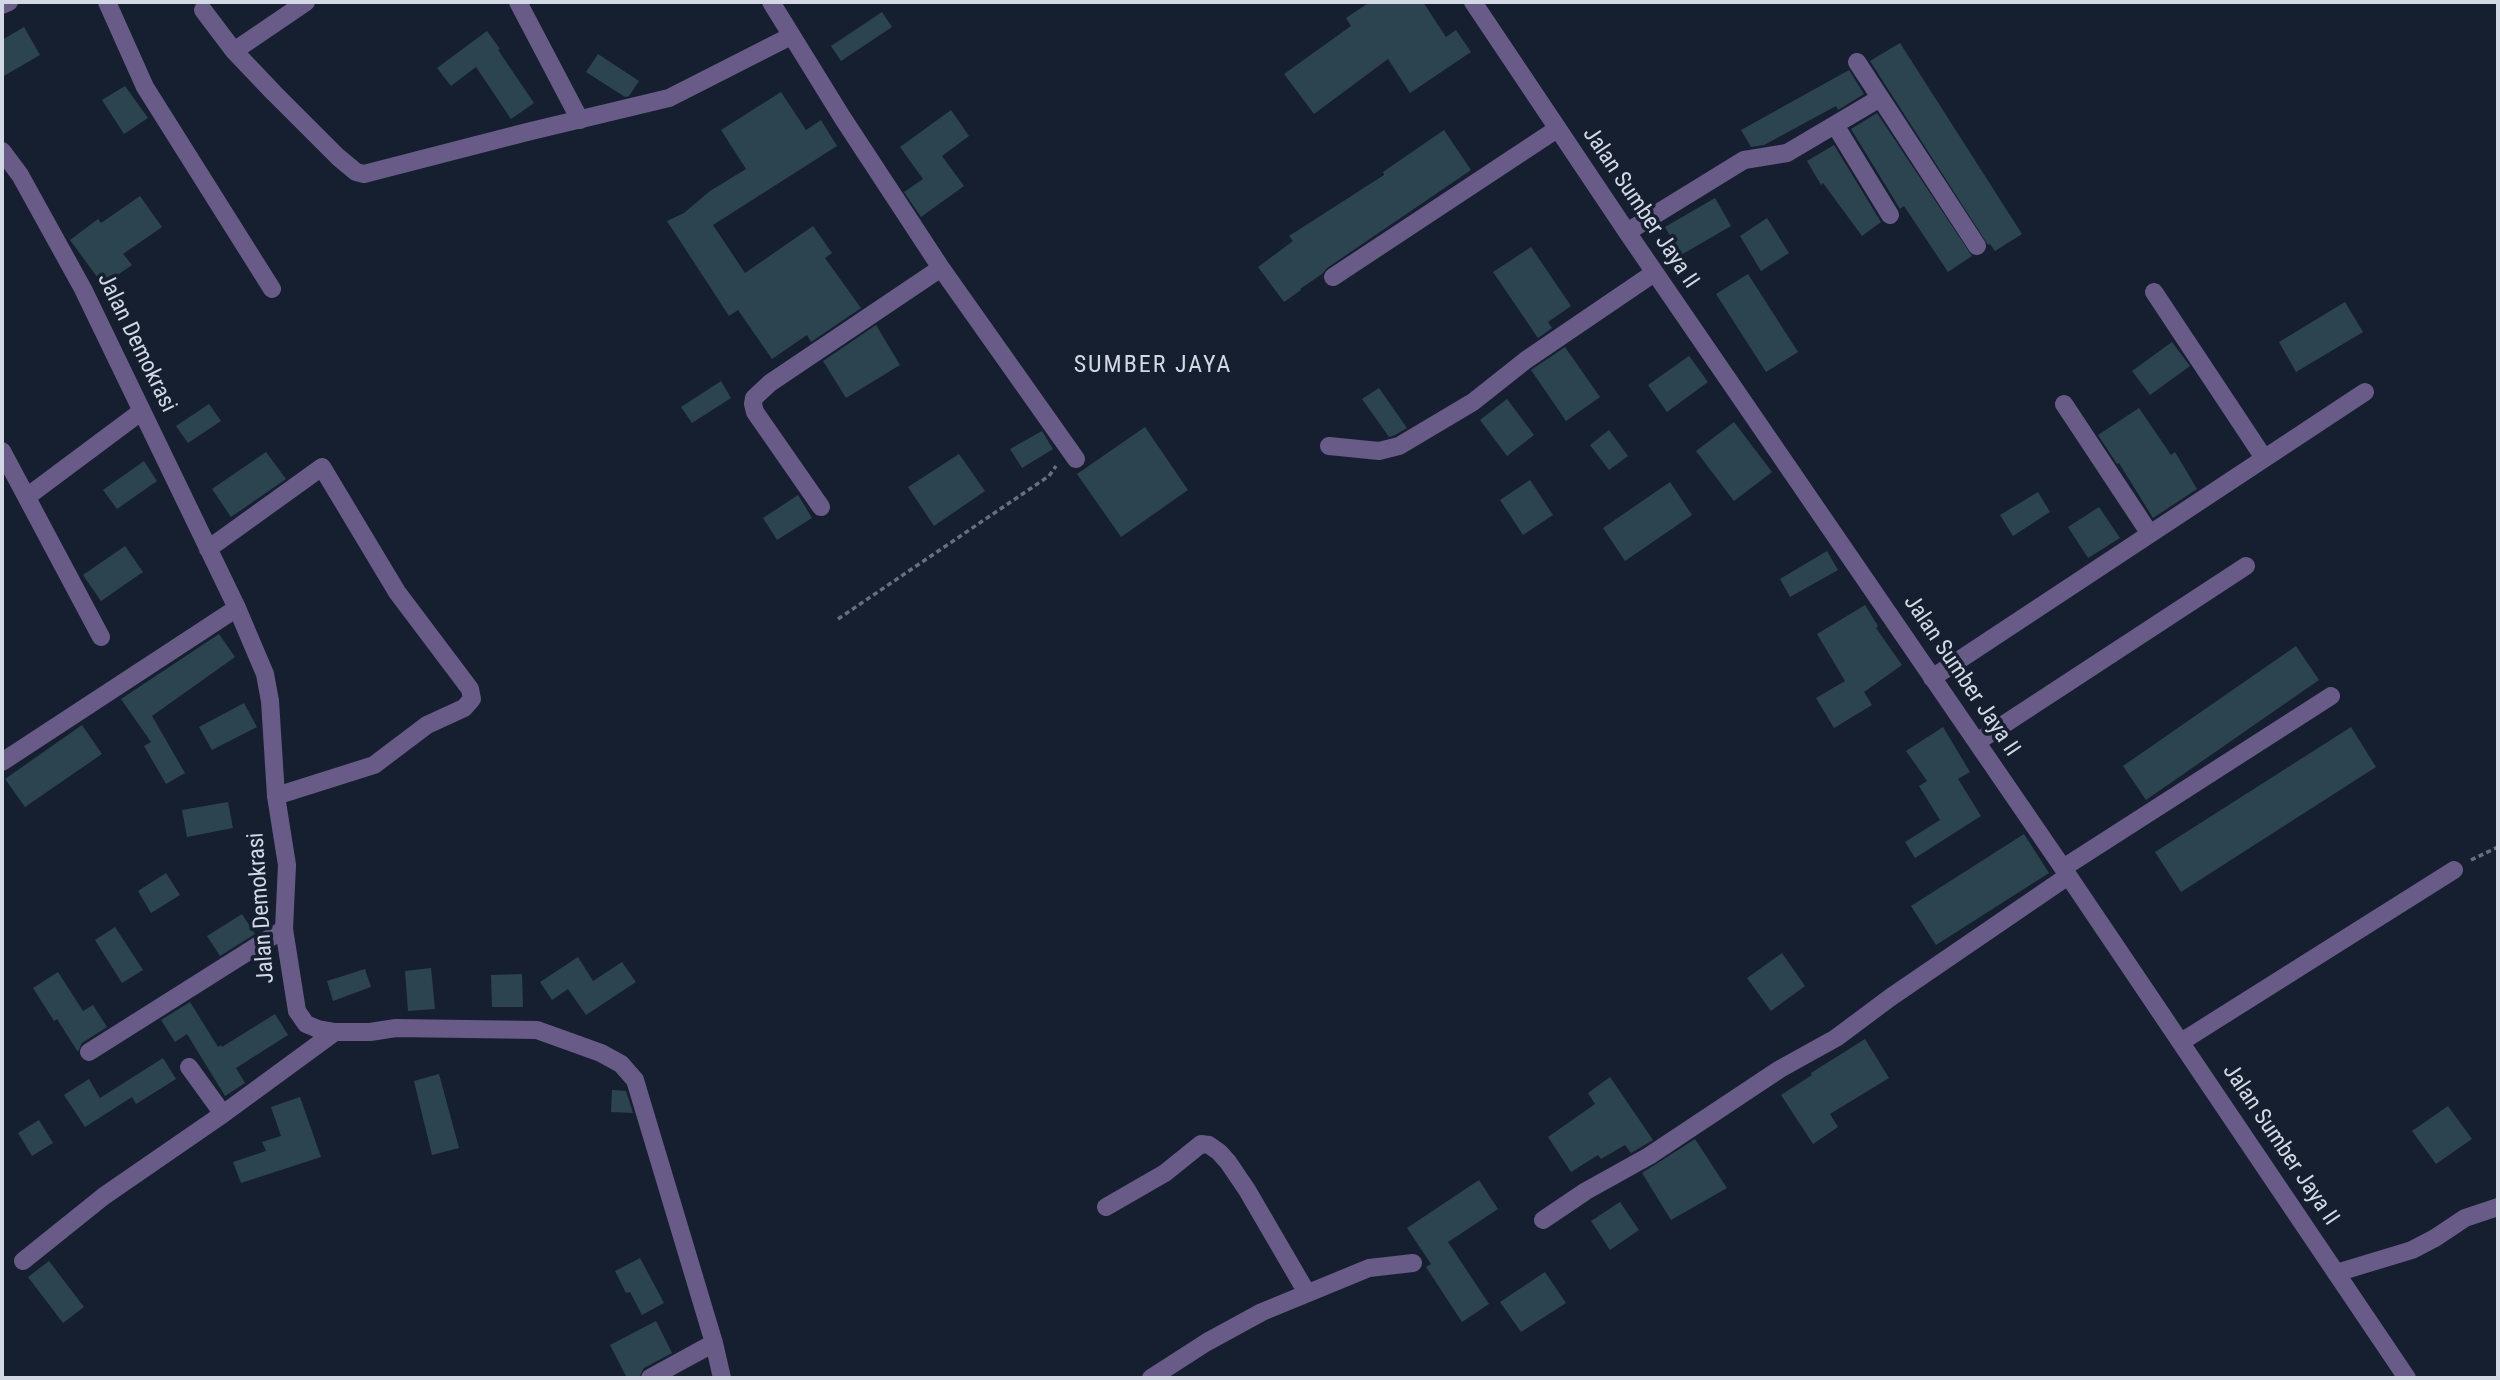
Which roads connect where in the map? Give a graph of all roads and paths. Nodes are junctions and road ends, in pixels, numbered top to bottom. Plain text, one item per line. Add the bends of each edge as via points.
1 (9, 2) edge
2 (107, 2) edge
3 (306, 2) edge
4 (518, 2) edge
5 (771, 2) edge
6 (1473, 2) edge
7 (2, 5) edge
8 (203, 10) dead end
9 (791, 36) junction
10 (233, 51) junction
11 (1857, 62) dead end
12 (1880, 98) junction
13 (580, 120) junction
14 (1835, 125) junction
15 (1557, 129) junction
16 (2, 151) edge
17 (1890, 215) dead end
18 (1627, 232) junction
19 (1977, 246) dead end
20 (942, 268) junction
21 (1654, 273) junction
22 (1333, 277) dead end
23 (272, 289) dead end
24 (2154, 292) dead end
25 (2365, 392) dead end
26 (2064, 404) dead end
27 (142, 411) junction
28 (1329, 446) dead end
29 (2, 451) edge
30 (1073, 454) joint
31 (2264, 458) junction
32 (28, 496) junction
33 (821, 507) dead end
34 (2150, 534) junction
35 (208, 549) junction
36 (2246, 566) dead end
37 (237, 608) junction
38 (838, 620) dead end
39 (101, 637) dead end
40 (1932, 678) junction
41 (2331, 696) dead end
42 (1977, 742) junction
43 (2, 762) edge
44 (276, 796) junction
45 (2498, 846) edge
46 (2454, 870) joint
47 (2066, 872) junction
48 (284, 929) junction
49 (335, 1032) junction
50 (2181, 1042) junction
51 (89, 1052) dead end
52 (189, 1067) dead end
53 (223, 1114) junction
54 (1106, 1207) dead end
55 (2498, 1207) edge
56 (1543, 1220) dead end
57 (23, 1261) dead end
58 (1413, 1263) dead end
59 (2336, 1273) junction
60 (1307, 1293) junction
61 (714, 1343) junction
62 (650, 1378) edge
63 (722, 1378) edge
64 (1151, 1378) edge
65 (2407, 1378) edge

1 - 7 street
2 - 23 street via 145,87
3 - 10 street
4 - 13 street
5 - 9 street
6 - 15 street, Jalan Sumber Jaya II
8 - 10 street
9 - 13 street via 669,99
9 - 20 street
10 - 13 street via 338,157 364,174
11 - 12 street
12 - 14 street
12 - 19 street
14 - 17 street
14 - 18 street via 1787,153 1744,160
15 - 18 street, Jalan Sumber Jaya II
15 - 22 street
16 - 27 street, Jalan Demokrasi via 83,289
18 - 21 street, Jalan Sumber Jaya II
20 - 30 street
20 - 33 street via 754,398 755,412
21 - 28 street via 1473,402 1399,446 1379,451
21 - 40 street, Jalan Sumber Jaya II
24 - 31 street
25 - 31 street
26 - 34 street
27 - 32 street
27 - 35 street, Jalan Demokrasi
29 - 32 street
30 - 38 path via 1049,476
31 - 34 street
32 - 39 street
34 - 40 street
35 - 37 street, Jalan Demokrasi
35 - 44 street via 322,467 397,592 470,690 472,699 464,708 427,725 374,765
36 - 42 street
37 - 43 street
37 - 44 street, Jalan Demokrasi via 265,674
40 - 42 street, Jalan Sumber Jaya II
41 - 47 street
42 - 47 street, Jalan Sumber Jaya II
44 - 48 street, Jalan Demokrasi via 287,865
45 - 46 path
46 - 50 street
47 - 50 street, Jalan Sumber Jaya II
47 - 56 street via 1836,1038
48 - 49 street, Jalan Demokrasi via 297,1011 306,1024
48 - 51 street
49 - 53 street
49 - 61 street, Jalan Demokrasi via 537,1030 621,1063 635,1080
50 - 59 street, Jalan Sumber Jaya II
52 - 53 street
53 - 57 street via 104,1196
54 - 60 street via 1165,1173 1201,1144 1209,1145 1228,1162 1247,1190
55 - 59 street via 2465,1218 2412,1250
58 - 60 street via 1369,1268
59 - 65 street, Jalan Sumber Jaya II
60 - 64 street via 1238,1324
61 - 62 street
61 - 63 street, Jalan Demokrasi

